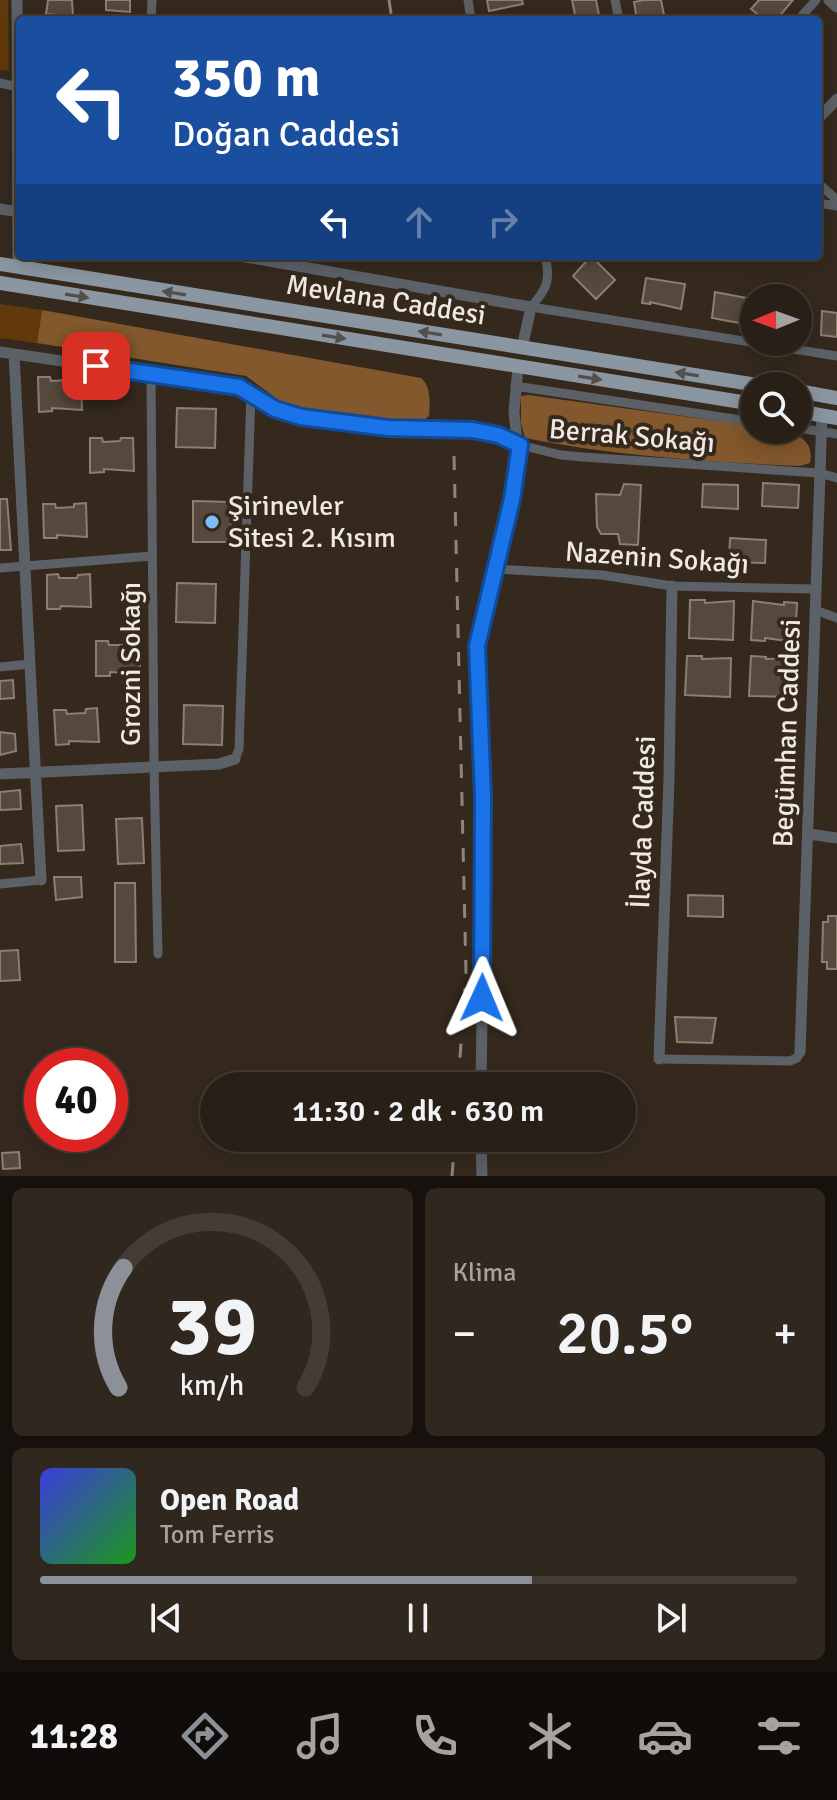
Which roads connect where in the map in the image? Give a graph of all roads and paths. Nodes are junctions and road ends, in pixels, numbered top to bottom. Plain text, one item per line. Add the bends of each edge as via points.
1 (816, 0) edge
2 (829, 0) edge
3 (837, 7) edge
4 (802, 16) edge
5 (837, 99) edge
6 (822, 115) edge
7 (822, 187) edge
8 (837, 200) edge
9 (18, 260) edge
10 (263, 260) edge
11 (546, 260) edge
12 (0, 264) edge
13 (18, 267) junction
14 (0, 283) edge
15 (531, 307) junction
16 (522, 348) junction
17 (0, 352) edge
18 (14, 354) junction
19 (837, 356) edge
20 (518, 367) junction
21 (151, 373) junction
22 (740, 382) edge
23 (515, 386) junction
24 (251, 393) junction
25 (812, 394) edge
26 (837, 398) edge
27 (740, 402) edge
28 (830, 416) edge
29 (740, 420) edge
30 (812, 430) edge
31 (822, 431) junction
32 (837, 434) edge
33 (520, 445) junction
34 (819, 473) junction
35 (837, 478) edge
36 (152, 556) junction
37 (24, 566) junction
38 (0, 568) edge
39 (496, 569) junction
40 (672, 586) junction
41 (815, 589) junction
42 (815, 610) junction
43 (837, 618) edge
44 (30, 664) junction
45 (0, 667) edge
46 (235, 759) joint
47 (154, 766) junction
48 (36, 771) junction
49 (0, 774) edge
50 (809, 834) junction
51 (837, 838) edge
52 (41, 880) joint
53 (0, 884) edge
54 (158, 954) dead end
55 (800, 1052) joint
56 (659, 1059) joint
57 (481, 1072) edge
58 (481, 1152) edge
59 (482, 1176) edge

1 - 4 street
2 - 3 street
5 - 6 street
7 - 8 street
9 - 13 street
10 - 15 street
11 - 15 street via 545,292
12 - 13 main road, Mevlana Caddesi
16 -> 13 main road, Mevlana Caddesi
14 -> 20 main road, Mevlana Caddesi
15 - 16 street
15 - 19 street
22 -> 16 main road, Mevlana Caddesi
17 - 18 street
18 - 21 street
18 - 37 street
20 - 23 street
20 -> 27 main road, Mevlana Caddesi
21 - 24 street
21 - 36 street, Grozni Sokağı
23 - 29 street
23 - 33 street
24 - 33 street via 275,409 301,417 377,427 473,430
24 - 46 street
25 - 26 main road
28 - 31 street, Begümhan Caddesi
30 - 31 street
31 - 32 street
31 - 34 street, Begümhan Caddesi
33 - 34 street, Berrak Sokağı via 561,455
33 - 39 street
34 - 35 street, Berrak Sokağı
34 - 41 street, Begümhan Caddesi
36 - 37 street
36 - 47 street, Grozni Sokağı
37 - 38 street
37 - 44 street
39 - 40 street, Nazenin Sokağı via 602,575
39 - 57 street via 477,646 484,882
40 - 41 street, Nazenin Sokağı
40 - 56 street, İlayda Caddesi
41 - 42 street, Begümhan Caddesi
42 - 43 street
42 - 50 street, Begümhan Caddesi
44 - 45 street
44 - 48 street
46 - 47 street
47 - 48 street
47 - 54 street, Grozni Sokağı
48 - 49 street
48 - 52 street
50 - 51 street
50 - 55 street, Begümhan Caddesi
52 - 53 street
55 - 56 street via 790,1061
58 - 59 street

